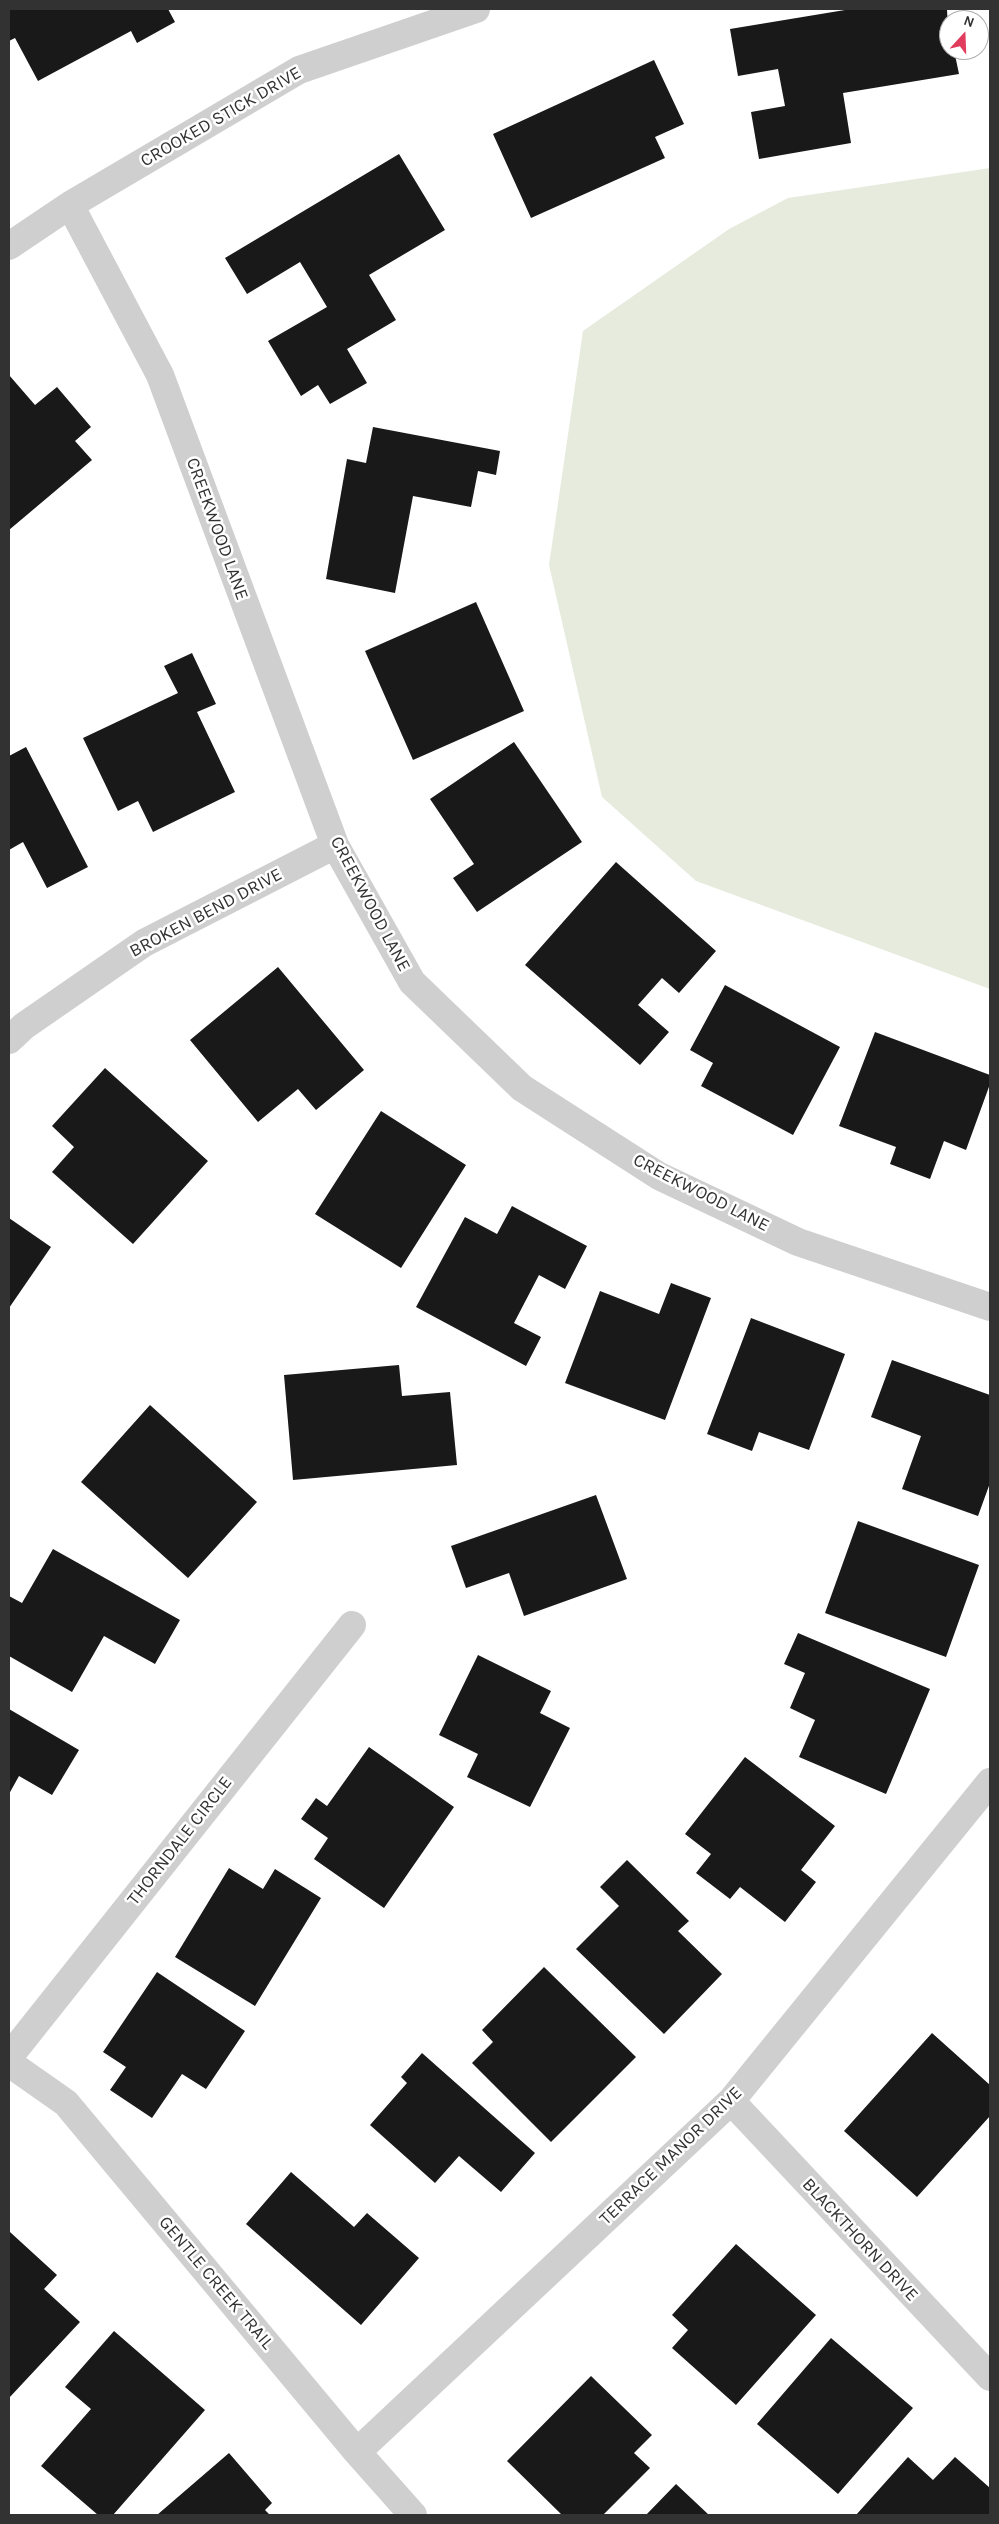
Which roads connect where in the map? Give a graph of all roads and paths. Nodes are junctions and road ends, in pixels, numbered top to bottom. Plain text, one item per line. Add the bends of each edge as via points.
1 (476, 9) edge
2 (70, 205) junction
3 (9, 246) edge
4 (335, 845) junction
5 (9, 1040) edge
6 (990, 1307) edge
7 (352, 1625) dead end
8 (990, 1782) edge
9 (9, 2057) edge
10 (9, 2063) edge
11 (731, 2101) junction
12 (990, 2377) edge
13 (357, 2452) junction
14 (413, 2515) edge

1 - 2 street, CROOKED STICK DRIVE via 299,70
2 - 3 street, CROOKED STICK DRIVE
2 - 4 street, CREEKWOOD LANE via 160,374
4 - 5 street, BROKEN BEND DRIVE via 144,943 24,1026
4 - 6 street, CREEKWOOD LANE via 412,982 522,1088 659,1176 798,1242
7 - 9 street, THORNDALE CIRCLE
8 - 11 street, TERRACE MANOR DRIVE
10 - 13 street, GENTLE CREEK TRAIL via 66,2103
11 - 12 street, BLACKTHORN DRIVE
11 - 13 street, TERRACE MANOR DRIVE
13 - 14 street, GENTLE CREEK TRAIL

